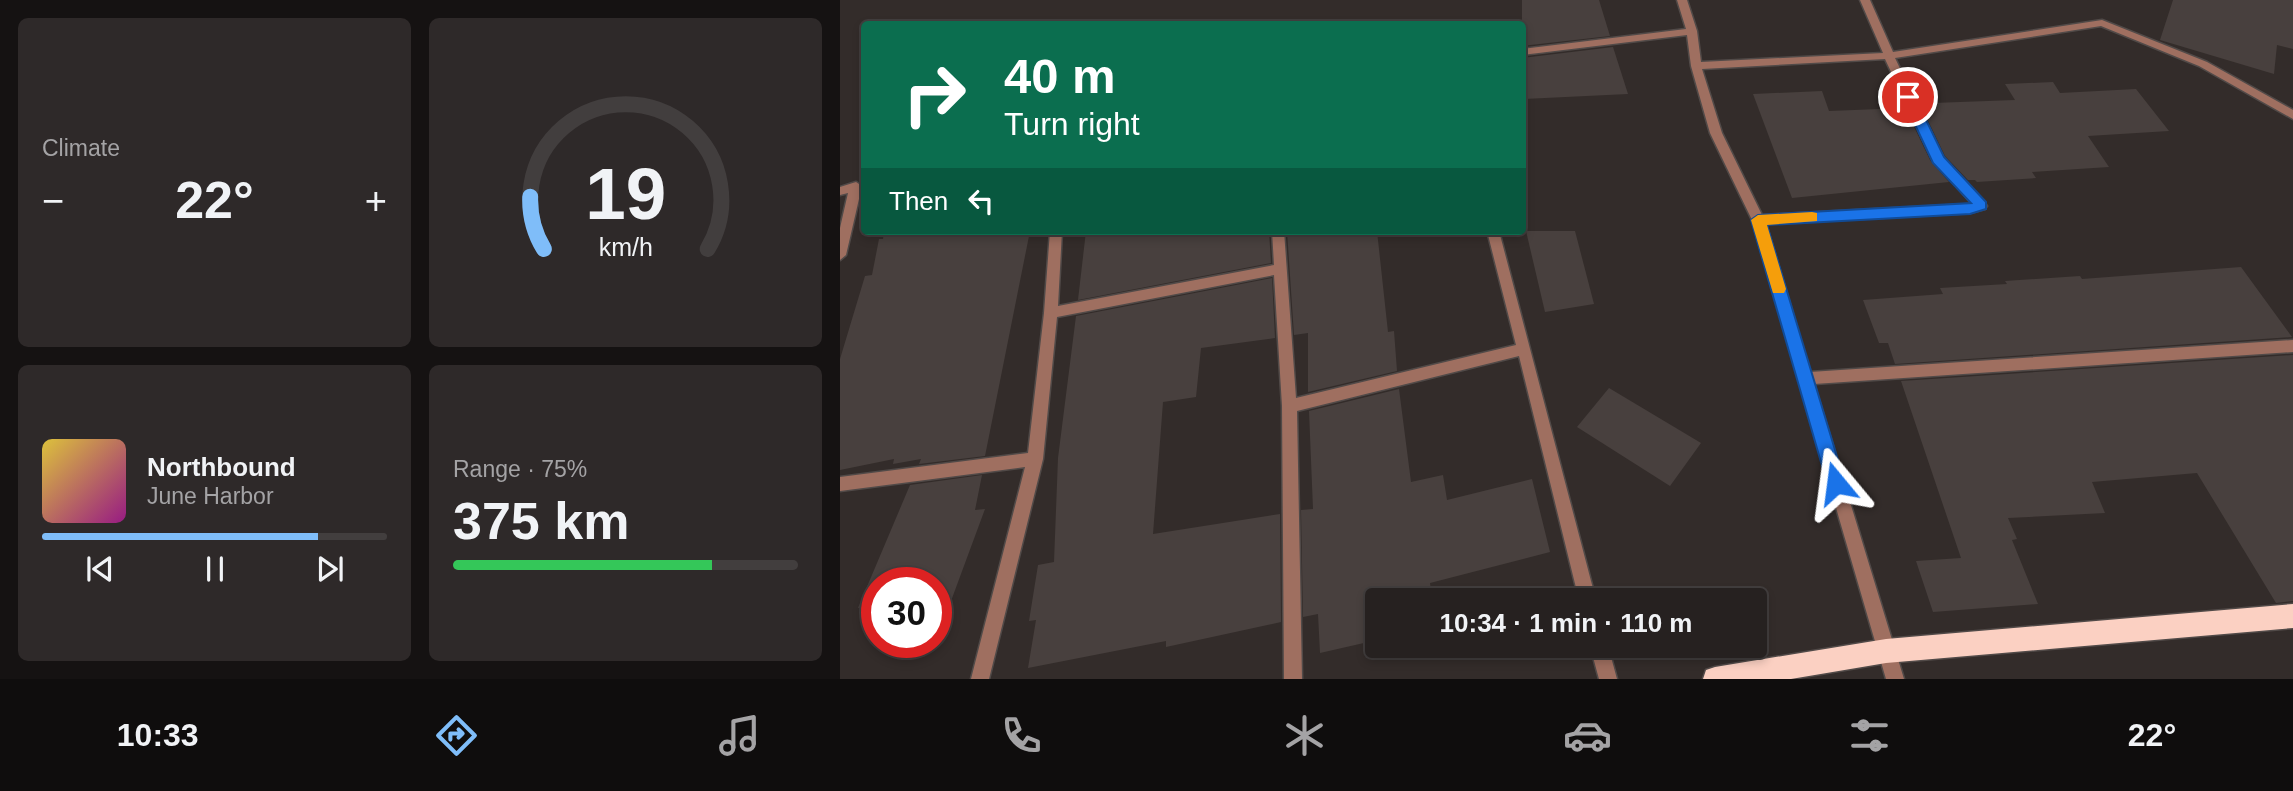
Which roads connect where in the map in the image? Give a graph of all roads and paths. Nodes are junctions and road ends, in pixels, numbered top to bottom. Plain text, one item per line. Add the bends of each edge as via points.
1 (1682, 0) edge
2 (1866, 0) edge
3 (1692, 31) junction
4 (1526, 52) edge
5 (1888, 56) junction
6 (1696, 66) junction
7 (2293, 115) edge
8 (860, 184) edge
9 (840, 191) edge
10 (1758, 220) junction
11 (1056, 235) edge
12 (1278, 235) edge
13 (1494, 235) edge
14 (840, 255) edge
15 (1280, 269) junction
16 (1051, 313) junction
17 (2293, 346) edge
18 (1524, 349) junction
19 (1806, 378) junction
20 (1289, 405) junction
21 (1035, 459) junction
22 (840, 484) edge
23 (1585, 588) edge
24 (2293, 616) edge
25 (1886, 651) junction
26 (1603, 658) edge
27 (980, 679) edge
28 (1293, 679) edge
29 (1608, 679) edge
30 (1715, 679) edge
31 (1895, 679) edge

1 - 3 street
2 - 5 street
3 - 4 street
3 - 6 street
5 - 6 street
5 - 7 street via 2102,23 2203,64
5 - 10 street via 1938,159 1981,206
6 - 10 street via 1716,133
8 - 9 street
8 - 14 street
10 - 19 street
11 - 16 street
12 - 15 street
13 - 18 street
15 - 16 street
15 - 20 street
16 - 21 street
17 - 19 street
18 - 20 street
18 - 23 street
19 - 25 street
20 - 28 street
21 - 22 street
21 - 27 street
24 - 25 highway
25 - 30 highway
25 - 31 street
26 - 29 street

